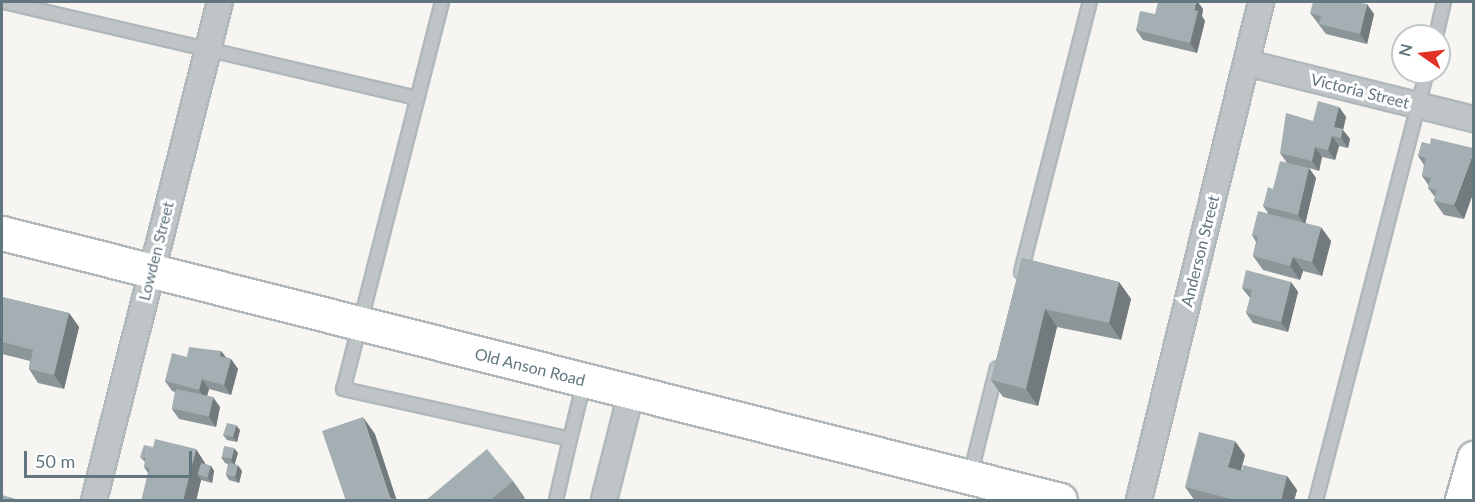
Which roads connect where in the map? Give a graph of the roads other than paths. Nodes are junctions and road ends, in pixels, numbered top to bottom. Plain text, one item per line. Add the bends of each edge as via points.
1 (4, 2) edge
2 (220, 2) edge
3 (442, 2) edge
4 (1089, 2) edge
5 (1261, 2) edge
6 (1444, 2) edge
7 (1439, 24) edge
8 (208, 50) junction
9 (1247, 63) junction
10 (1424, 84) edge
11 (417, 98) junction
12 (1418, 105) junction
13 (1473, 119) edge
14 (2, 233) edge
15 (151, 271) junction
16 (1020, 280) edge
17 (358, 324) junction
18 (1002, 350) edge
19 (584, 381) junction
20 (631, 393) junction
21 (570, 439) junction
22 (1473, 458) edge
23 (989, 488) edge
24 (94, 501) edge
25 (556, 501) edge
26 (604, 501) edge
27 (1060, 501) edge
28 (1139, 501) edge
29 (1316, 501) edge
30 (1462, 501) edge

1 - 8 lane
2 - 8 street, Lowden Street
3 - 11 lane
4 - 16 lane
5 - 9 street, Anderson Street
6 - 7 lane
8 - 11 lane
8 - 15 street, Lowden Street
9 - 12 street, Victoria Street
9 - 28 street, Anderson Street
10 - 12 lane
11 - 17 lane
12 - 13 street, Victoria Street
12 - 29 lane
14 - 15 main road, Old Anson Road
15 - 17 main road, Old Anson Road
15 - 24 street, Lowden Street
17 - 19 main road, Old Anson Road
17 - 21 lane via 343,389
18 - 23 lane
19 - 20 main road, Old Anson Road
19 - 21 lane
20 - 23 main road, Old Anson Road
20 - 26 street
21 - 25 lane
22 - 30 main road
23 - 27 main road, Old Anson Road

